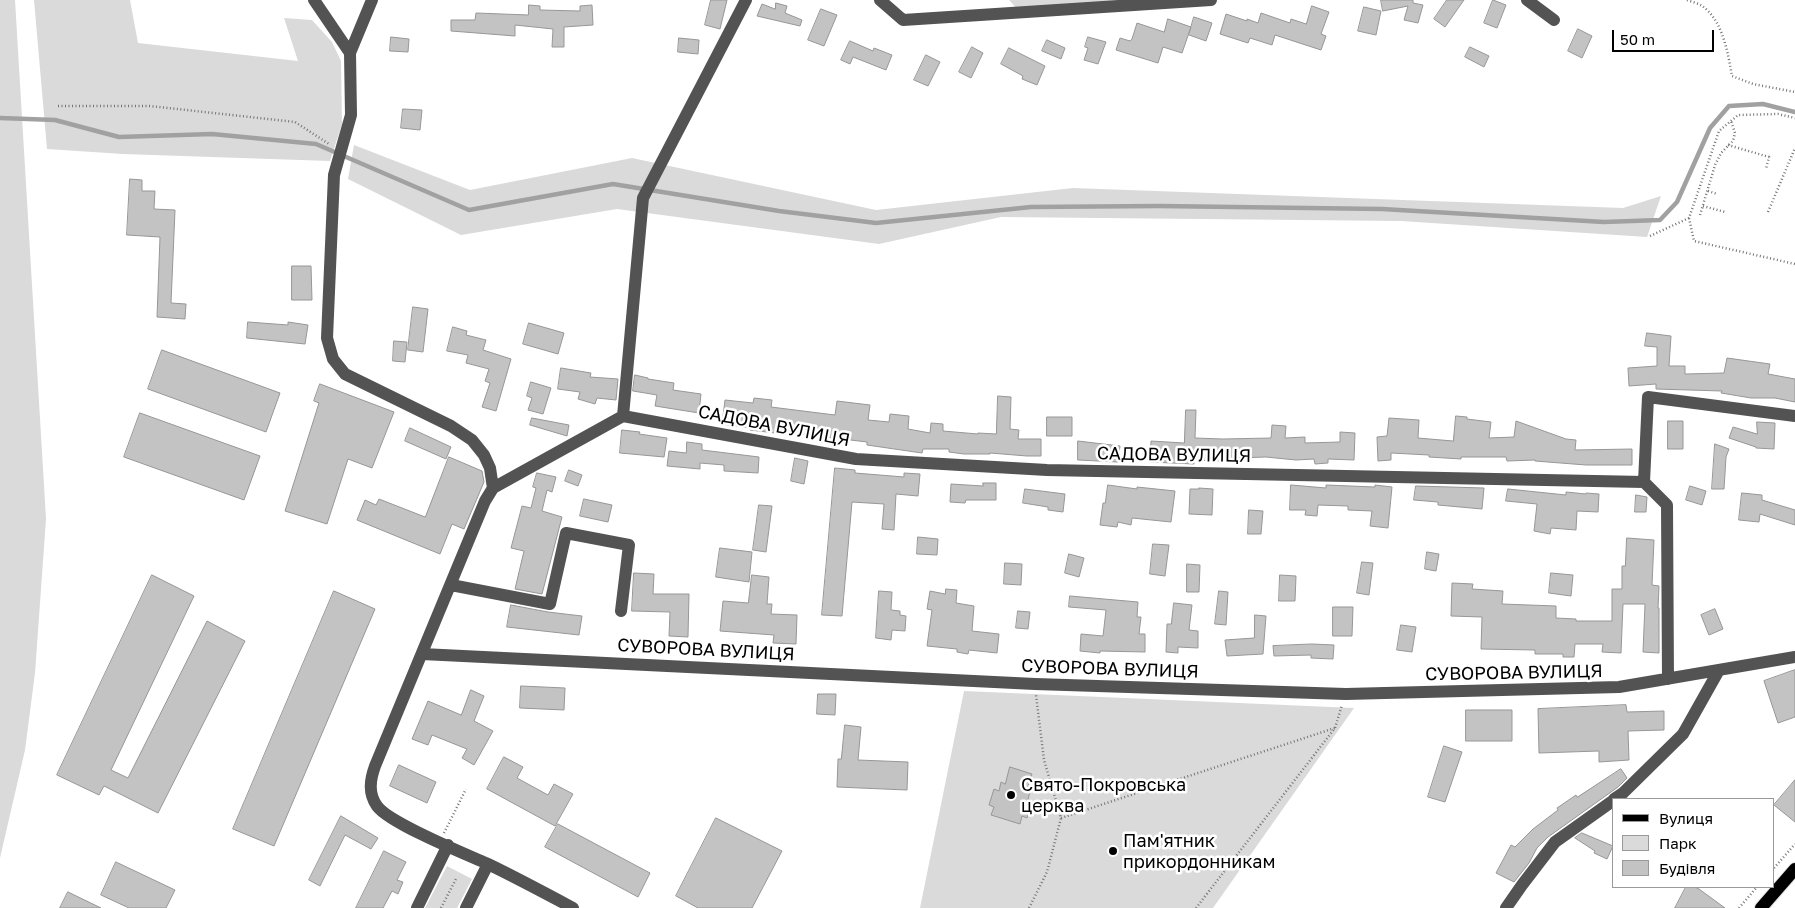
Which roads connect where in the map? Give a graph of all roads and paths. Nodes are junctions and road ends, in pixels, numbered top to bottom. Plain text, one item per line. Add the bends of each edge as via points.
1 (314, 0) edge
2 (372, 0) edge
3 (746, 0) edge
4 (880, 0) edge
5 (1211, 0) edge
6 (1527, 0) edge
7 (1687, 0) edge
8 (1554, 20) dead end
9 (350, 54) junction
10 (1795, 92) edge
11 (58, 106) dead end
12 (1795, 118) edge
13 (1731, 121) junction
14 (1728, 145) junction
15 (1795, 148) edge
16 (341, 151) junction
17 (1766, 170) dead end
18 (1708, 191) junction
19 (1717, 194) dead end
20 (1703, 206) junction
21 (1725, 212) dead end
22 (1768, 212) dead end
23 (1700, 215) dead end
24 (1689, 218) junction
25 (1650, 236) dead end
26 (1795, 264) edge
27 (623, 416) junction
28 (1795, 416) edge
29 (1644, 482) junction
30 (493, 488) junction
31 (451, 585) junction
32 (621, 611) dead end
33 (422, 654) junction
34 (1795, 657) edge
35 (1719, 670) junction
36 (1668, 679) junction
37 (1035, 684) junction
38 (1346, 694) junction
39 (1334, 728) junction
40 (466, 789) dead end
41 (1616, 798) edge
42 (1612, 800) edge
43 (1061, 818) junction
44 (444, 844) junction
45 (1795, 844) edge
46 (488, 864) junction
47 (1775, 867) edge
48 (1795, 869) edge
49 (457, 877) dead end
50 (1756, 888) edge
51 (416, 908) edge
52 (441, 908) edge
53 (466, 908) edge
54 (573, 908) edge
55 (1029, 908) edge
56 (1196, 908) edge
57 (1506, 908) edge
58 (1739, 908) edge
59 (1761, 908) edge

1 - 9 street
2 - 9 street
3 - 27 street via 643,198
4 - 5 street via 903,20
6 - 8 street
7 - 10 path via 1702,6 1715,20 1725,41 1732,76 1753,84
9 - 16 street via 350,115
11 - 16 path via 150,106 295,122
12 - 13 path via 1778,114 1738,116
13 - 14 path via 1735,133
13 - 24 path via 1718,131
14 - 17 path via 1769,157
14 - 18 path via 1715,165
15 - 22 path
16 - 30 street via 334,176 326,338 333,359 345,374 452,426 472,440 490,468
18 - 19 path
18 - 20 path
20 - 21 path
20 - 23 path
24 - 25 path
24 - 26 path via 1694,241
27 - 29 street, САДОВА ВУЛИЦЯ via 856,459 1047,470
27 - 30 street
28 - 29 street via 1648,397
29 - 36 street via 1667,505
30 - 31 street
31 - 32 street via 550,604 566,533 628,545
31 - 33 street
33 - 37 street, СУВОРОВА ВУЛИЦЯ
33 - 44 street via 375,766 370,790 376,805 386,815
34 - 35 street, СУВОРОВА ВУЛИЦЯ
35 - 36 street, СУВОРОВА ВУЛИЦЯ
35 - 41 street via 1683,734
36 - 38 street, СУВОРОВА ВУЛИЦЯ via 1619,687
37 - 38 street, СУВОРОВА ВУЛИЦЯ
37 - 43 path via 1044,760
38 - 39 path
39 - 43 path
39 - 56 path
40 - 44 path
42 - 57 street via 1555,842
43 - 55 path via 1047,872
44 - 46 street
44 - 51 street
45 - 47 path
46 - 53 street
46 - 54 street
48 - 59 main road
49 - 52 path
50 - 58 path

